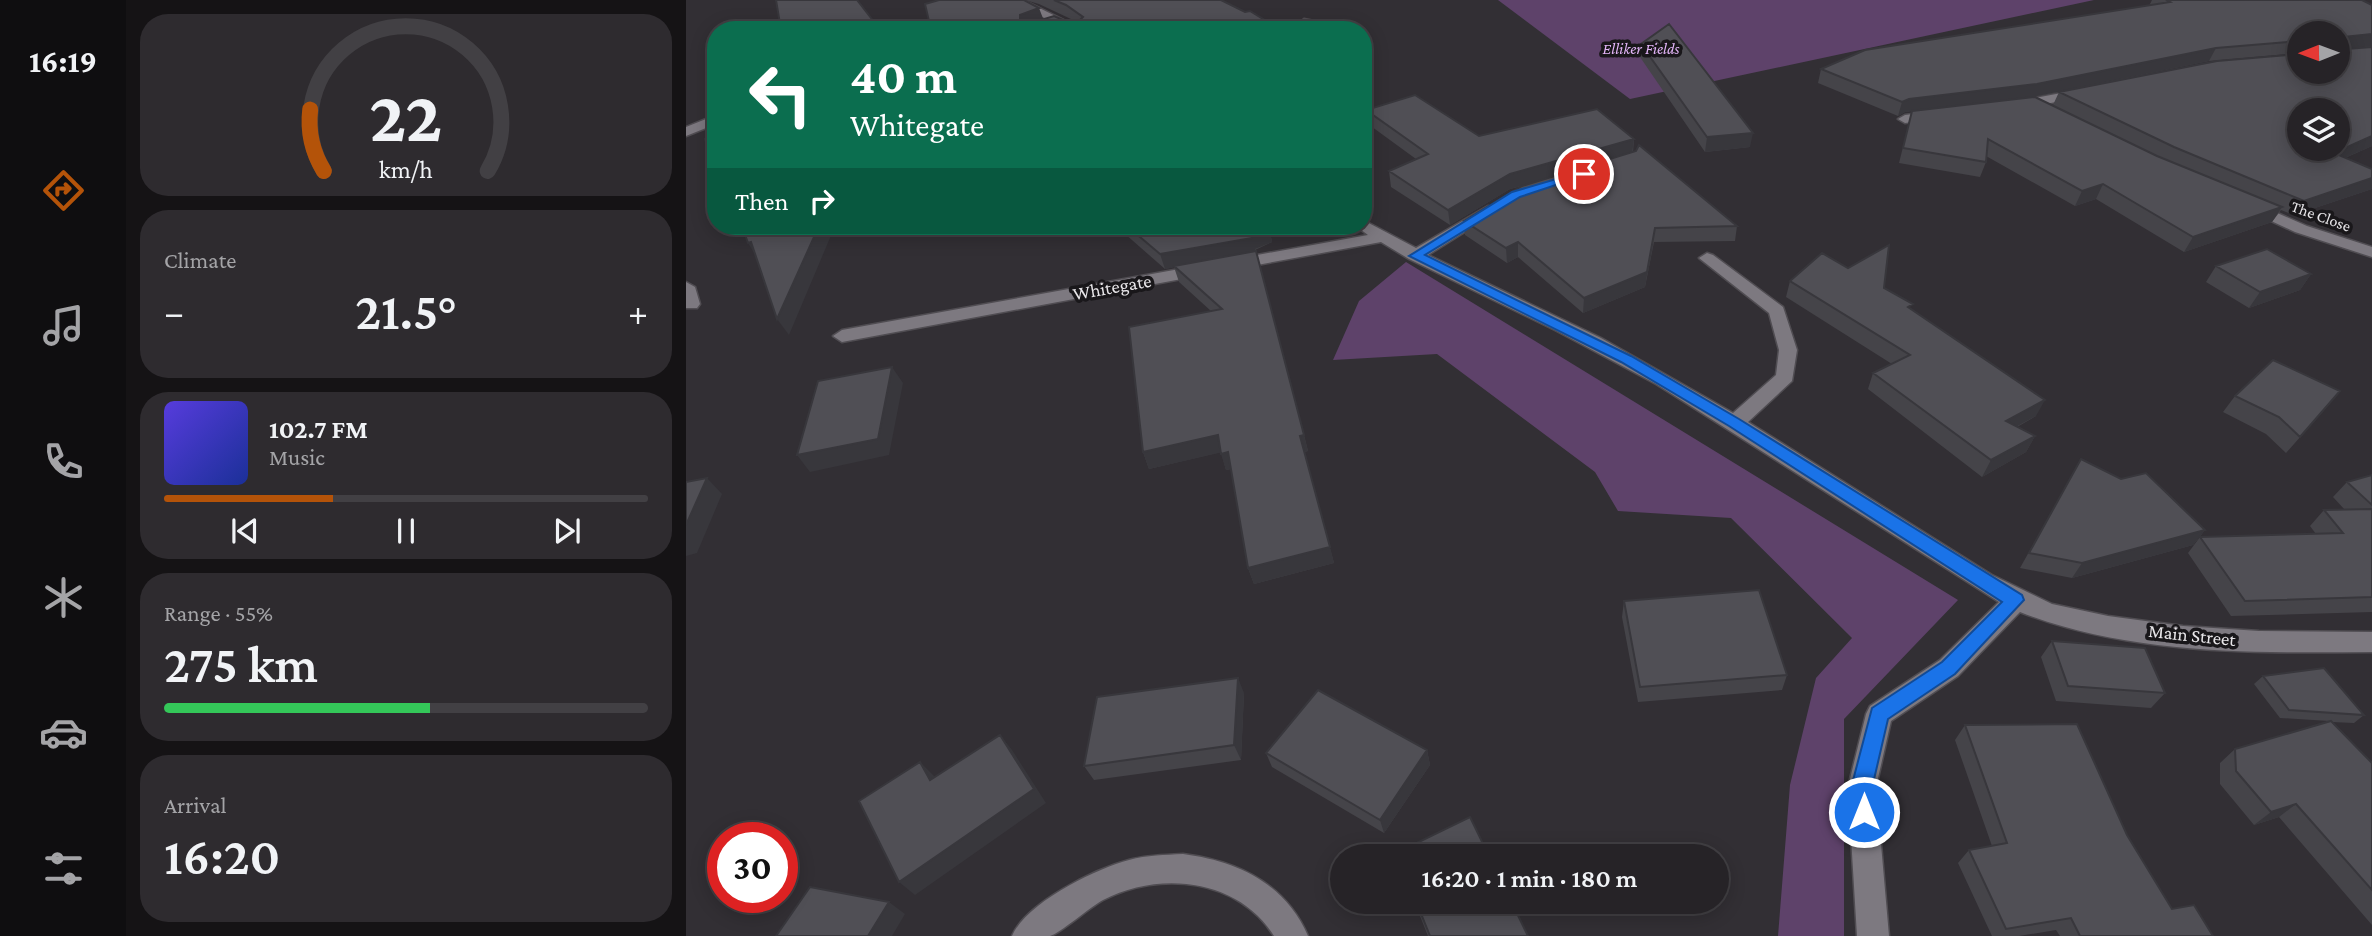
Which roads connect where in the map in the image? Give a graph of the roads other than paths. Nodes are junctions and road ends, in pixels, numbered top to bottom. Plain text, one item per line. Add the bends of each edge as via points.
1 (1014, 0) edge
2 (1063, 21) edge
3 (2095, 91) edge
4 (2032, 104) junction
5 (2006, 107) edge
6 (1955, 113) edge
7 (2054, 115) edge
8 (1905, 118) edge
9 (707, 123) edge
10 (686, 132) edge
11 (1505, 201) edge
12 (2238, 201) edge
13 (1372, 230) edge
14 (1383, 237) junction
15 (2372, 251) edge
16 (1415, 256) junction
17 (1707, 258) dead end
18 (842, 336) dead end
19 (1734, 423) junction
20 (2015, 600) junction
21 (2372, 642) edge
22 (1028, 936) edge
23 (1292, 936) edge
24 (1873, 936) edge

1 - 2 street
3 - 4 street
4 - 5 street
4 - 7 street
6 - 8 street
9 - 10 street
11 - 16 street
12 - 15 street, The Close via 2301,229
13 - 14 street
14 - 16 street
14 - 18 street, Whitegate
16 - 19 street via 1626,359
17 - 19 street via 1777,311 1788,350 1785,377
19 - 20 street
20 - 21 street, Main Street via 2070,619 2150,632 2268,643
20 - 24 street via 1949,668 1879,714 1862,788
22 - 23 street via 1062,907 1105,883 1149,870 1190,868 1228,877 1261,895

